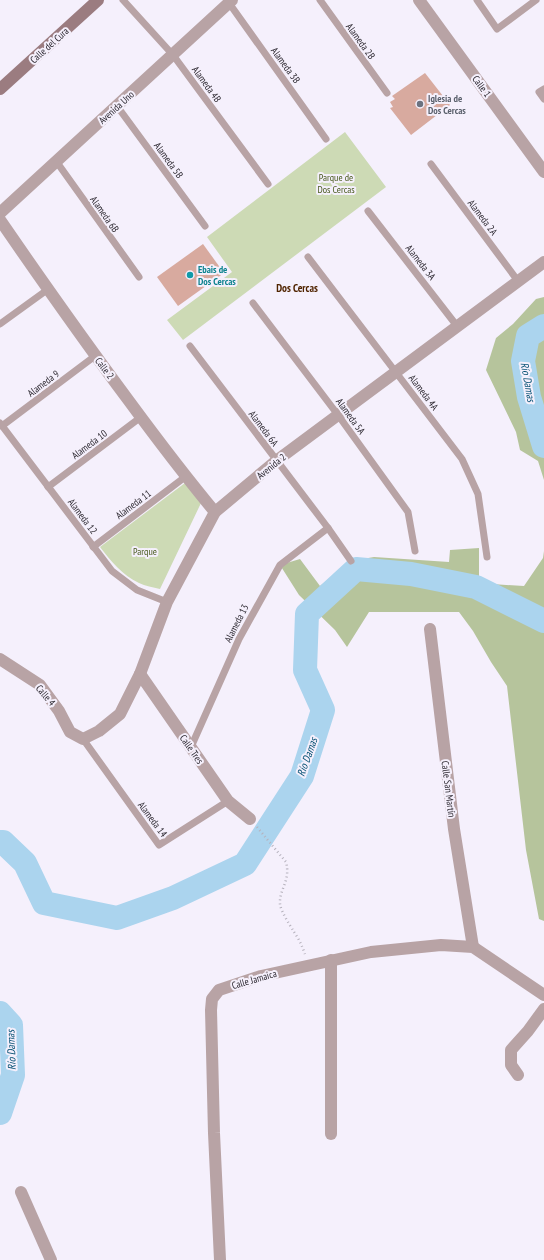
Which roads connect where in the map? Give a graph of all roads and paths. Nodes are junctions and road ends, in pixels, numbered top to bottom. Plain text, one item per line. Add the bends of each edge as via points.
1 (98, 0) edge
2 (123, 0) edge
3 (320, 0) edge
4 (419, 0) edge
5 (477, 0) edge
6 (536, 0) edge
7 (230, 2) edge
8 (173, 54) junction
9 (0, 89) edge
10 (544, 89) edge
11 (387, 93) dead end
12 (544, 99) edge
13 (117, 106) junction
14 (326, 139) dead end
15 (56, 161) junction
16 (431, 164) dead end
17 (544, 172) edge
18 (268, 184) dead end
19 (368, 211) dead end
20 (0, 213) edge
21 (0, 220) edge
22 (205, 226) dead end
23 (308, 257) dead end
24 (544, 262) edge
25 (138, 277) dead end
26 (518, 281) junction
27 (48, 290) junction
28 (253, 303) dead end
29 (0, 324) edge
30 (457, 326) junction
31 (190, 346) dead end
32 (95, 356) junction
33 (396, 371) junction
34 (338, 415) junction
35 (141, 417) junction
36 (1, 424) edge
37 (276, 461) junction
38 (185, 477) junction
39 (48, 486) junction
40 (216, 512) junction
41 (328, 528) junction
42 (93, 547) junction
43 (415, 551) dead end
44 (487, 558) dead end
45 (351, 561) dead end
46 (167, 602) junction
47 (430, 630) dead end
48 (0, 659) edge
49 (140, 674) junction
50 (82, 739) junction
51 (191, 747) junction
52 (228, 801) junction
53 (250, 819) joint
54 (473, 947) junction
55 (331, 960) junction
56 (308, 965) junction
57 (544, 995) edge
58 (544, 1009) edge
59 (518, 1075) dead end
60 (331, 1134) dead end
61 (21, 1192) dead end
62 (51, 1260) edge
63 (219, 1260) edge

1 - 9 street, Calle del Cura
2 - 8 lane, Alameda 4B
3 - 11 lane, Alameda 2B
4 - 17 street, Calle 1
5 - 6 lane via 497,29
7 - 8 street, Avenida Uno
7 - 14 lane, Alameda 3B
8 - 13 street, Avenida Uno
8 - 18 lane, Alameda 4B
10 - 12 lane via 539,92
13 - 15 street, Avenida Uno
13 - 22 lane, Alameda 5B
15 - 20 street, Avenida Uno
15 - 25 lane, Alameda 6B
16 - 26 lane, Alameda 2A
19 - 30 lane, Alameda 3A
21 - 27 street, Calle 2
23 - 33 lane, Alameda 4A
24 - 26 street, Avenida 2
26 - 30 street, Avenida 2
27 - 29 lane
27 - 32 street, Calle 2
28 - 34 lane, Alameda 5A
30 - 33 street, Avenida 2
31 - 37 lane, Alameda 6A
32 - 35 street, Calle 2
32 - 36 lane, Alameda 9
33 - 34 street, Avenida 2
33 - 44 lane, Alameda 4A via 462,459 478,494
34 - 37 street, Avenida 2
34 - 43 lane, Alameda 5A via 408,512
35 - 38 street, Calle 2
35 - 39 lane, Alameda 10
36 - 39 lane, Alameda 12
37 - 40 street, Avenida 2
37 - 41 lane, Alameda 6A
38 - 40 street, Calle 2
38 - 42 lane, Alameda 11
39 - 42 lane, Alameda 12
40 - 46 street, Avenida 2
41 - 45 lane, Alameda 6A
41 - 51 lane, Alameda 13 via 280,565 238,639
42 - 46 lane, Alameda 12 via 112,571 137,590
46 - 49 street, Avenida 2
47 - 54 street, Calle San Martín via 454,829
48 - 50 street, Calle 4 via 40,685 70,732
49 - 50 street, Avenida 2 via 120,714 99,731
49 - 51 street, Calle Tres
50 - 52 lane, Alameda 14 via 159,845
51 - 52 street, Calle Tres
52 - 53 street, Calle Tres
53 - 56 path via 286,862 287,881 280,905 302,946
54 - 55 street, Calle Jamaica via 440,945 371,952
54 - 57 street
55 - 56 street, Calle Jamaica
55 - 60 street
56 - 63 street, Calle Jamaica via 261,976 219,990 212,999
58 - 59 street via 511,1050 511,1066
61 - 62 street

